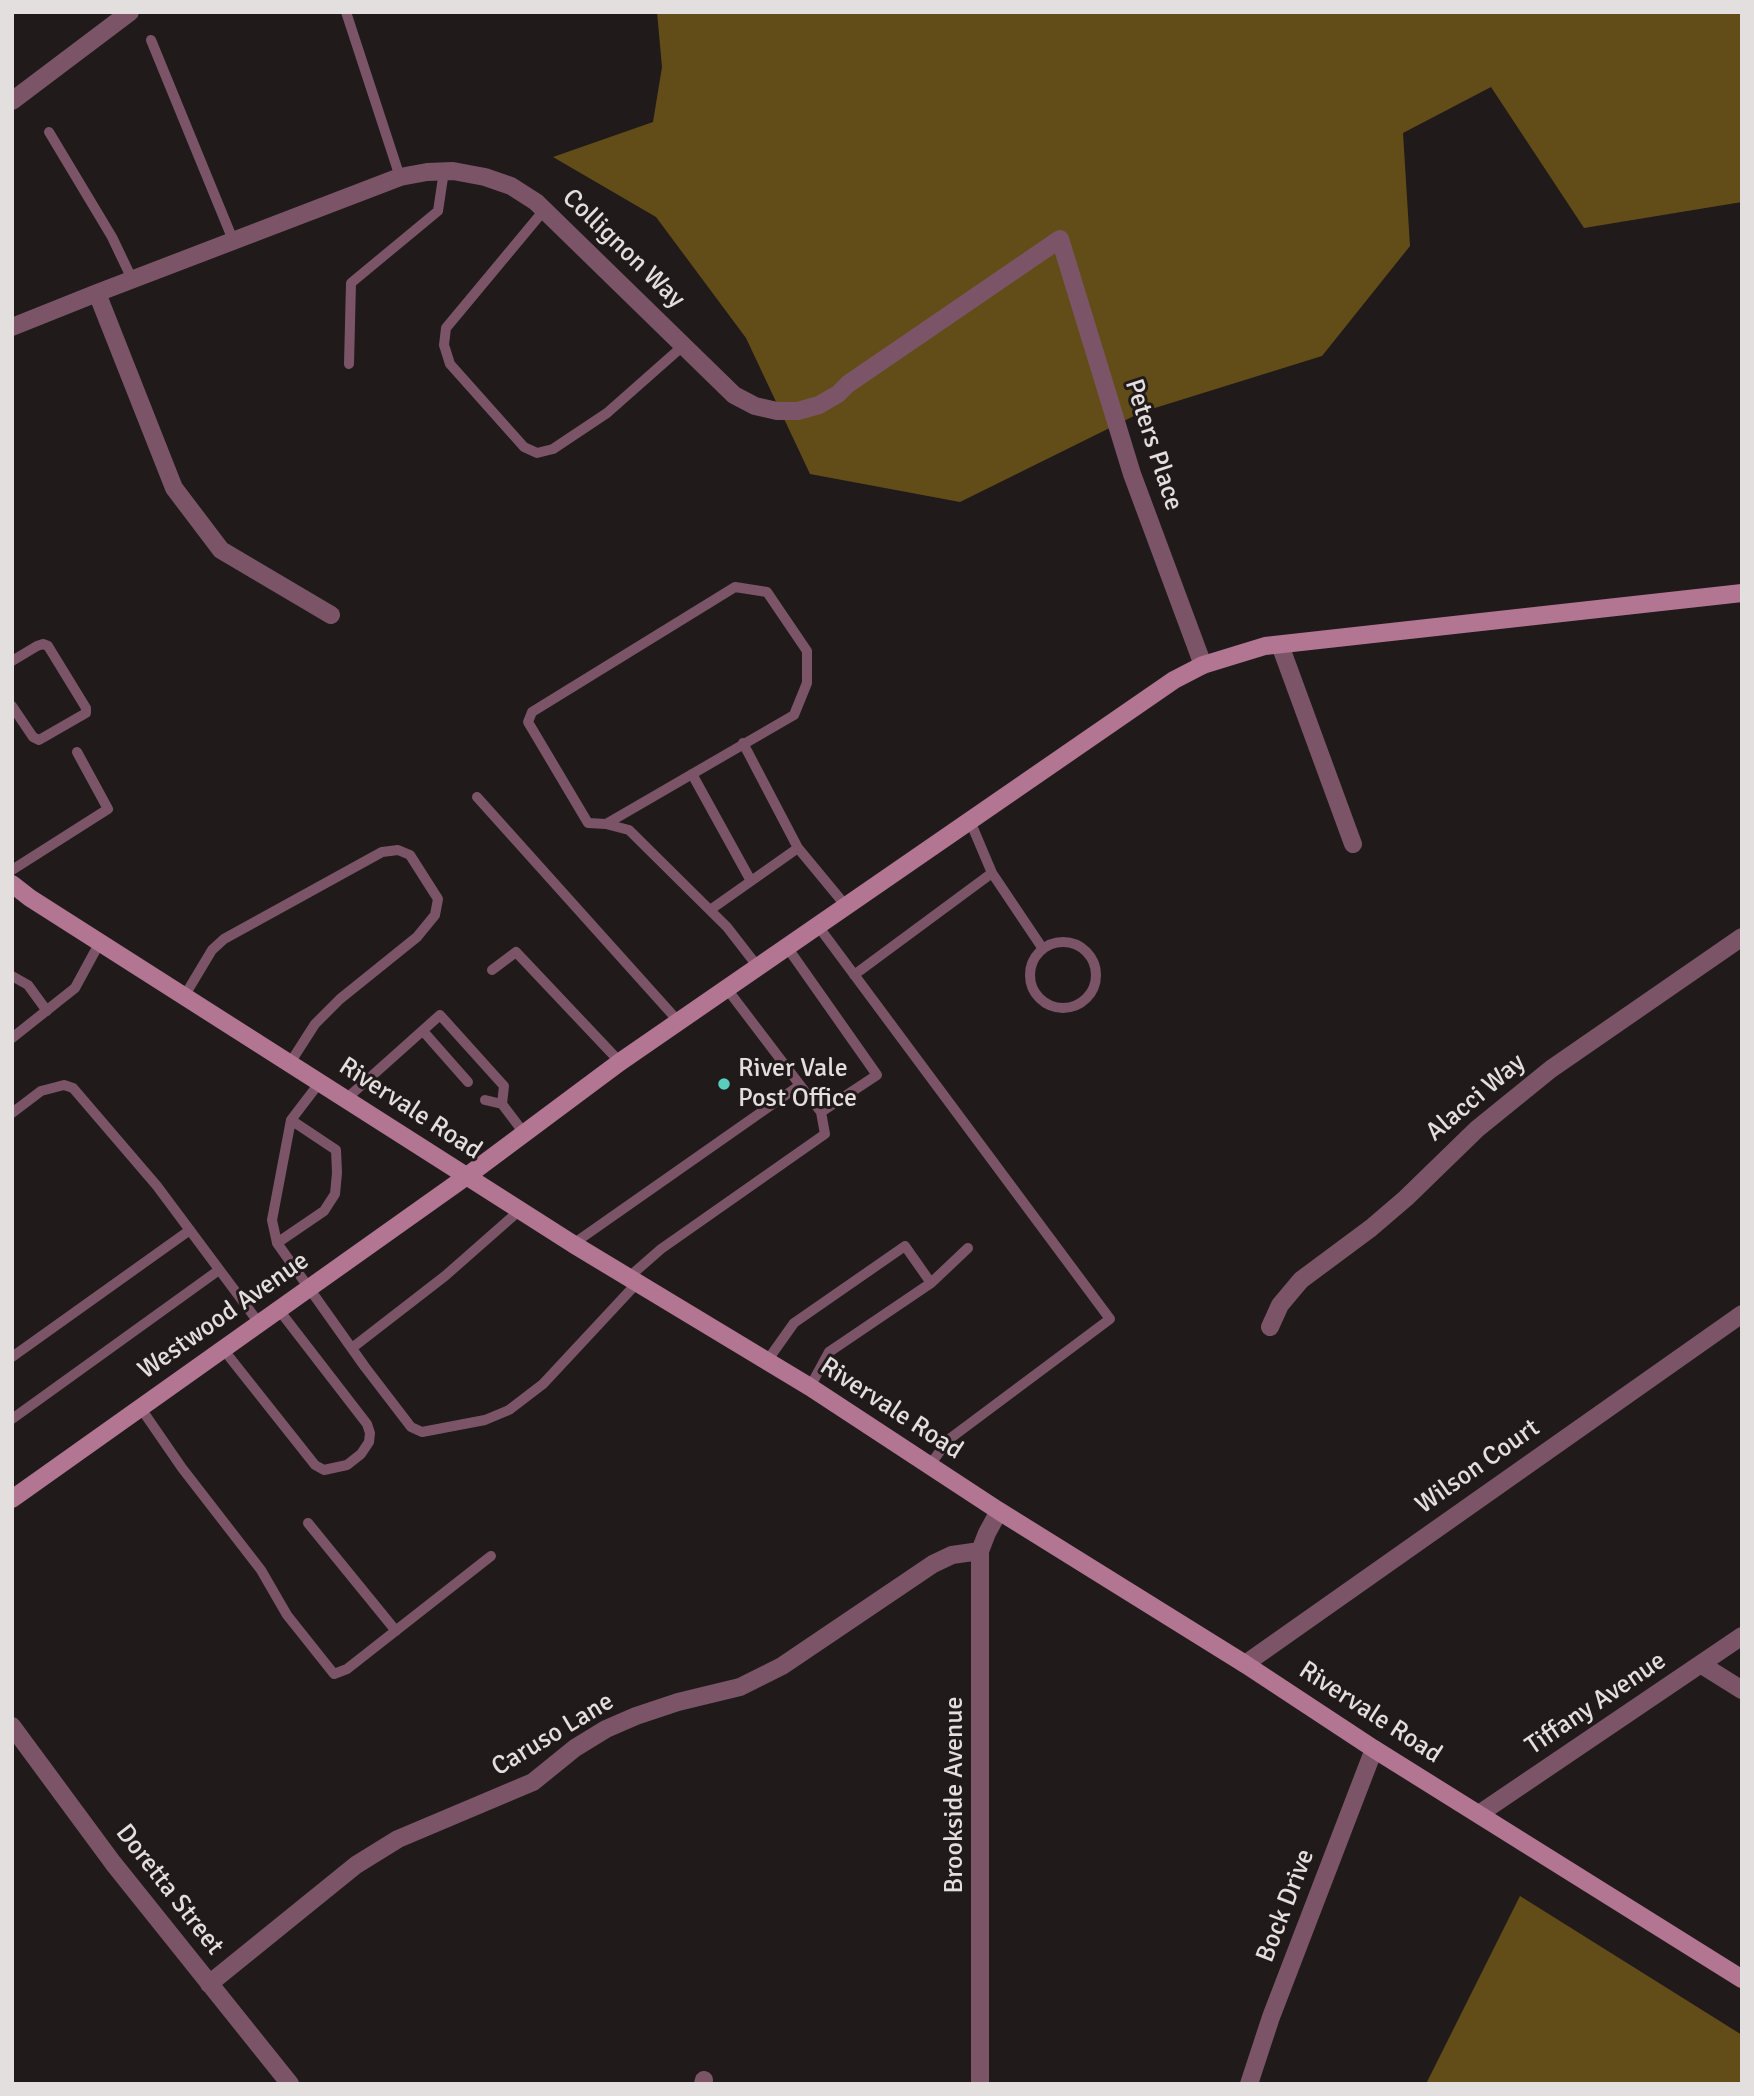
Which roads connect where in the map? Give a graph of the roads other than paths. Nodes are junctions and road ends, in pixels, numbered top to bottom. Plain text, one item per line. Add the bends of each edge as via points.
1 (130, 12) edge
2 (346, 12) edge
3 (150, 40) dead end
4 (12, 101) edge
5 (49, 132) dead end
6 (444, 171) junction
7 (400, 177) junction
8 (545, 209) junction
9 (233, 240) junction
10 (1060, 240) joint
11 (132, 279) junction
12 (97, 293) junction
13 (12, 327) edge
14 (684, 345) junction
15 (349, 364) dead end
16 (1742, 593) edge
17 (331, 615) dead end
18 (1280, 645) junction
19 (12, 662) edge
20 (1203, 665) junction
21 (12, 706) edge
22 (743, 743) junction
23 (77, 752) dead end
24 (692, 774) junction
25 (477, 797) dead end
26 (970, 821) junction
27 (606, 824) junction
28 (1353, 844) dead end
29 (798, 848) junction
30 (12, 870) edge
31 (992, 873) junction
32 (751, 881) junction
33 (12, 884) edge
34 (846, 906) junction
35 (710, 910) junction
36 (818, 926) junction
37 (1742, 937) edge
38 (100, 942) junction
39 (787, 947) junction
40 (1043, 949) junction
41 (758, 967) junction
42 (492, 970) dead end
43 (855, 975) junction
44 (12, 976) edge
45 (727, 989) junction
46 (185, 995) junction
47 (47, 1011) junction
48 (679, 1022) junction
49 (423, 1031) junction
50 (12, 1038) edge
51 (620, 1062) junction
52 (290, 1063) junction
53 (320, 1082) junction
54 (468, 1082) dead end
55 (800, 1086) junction
56 (346, 1099) junction
57 (485, 1100) dead end
58 (502, 1104) junction
59 (821, 1112) junction
60 (12, 1113) edge
61 (291, 1120) junction
62 (524, 1133) junction
63 (467, 1176) junction
64 (520, 1210) junction
65 (190, 1230) junction
66 (276, 1242) junction
67 (573, 1244) junction
68 (968, 1248) dead end
69 (219, 1269) junction
70 (633, 1279) junction
71 (931, 1283) junction
72 (310, 1287) junction
73 (279, 1310) junction
74 (1742, 1314) edge
75 (259, 1323) junction
76 (1270, 1327) dead end
77 (352, 1348) junction
78 (223, 1349) junction
79 (12, 1357) edge
80 (766, 1361) junction
81 (810, 1387) junction
82 (141, 1408) junction
83 (12, 1419) edge
84 (930, 1465) junction
85 (12, 1499) edge
86 (999, 1511) junction
87 (308, 1523) dead end
88 (980, 1551) junction
89 (491, 1556) dead end
90 (396, 1631) junction
91 (1742, 1636) edge
92 (1245, 1664) junction
93 (1702, 1665) junction
94 (1742, 1690) edge
95 (12, 1726) edge
96 (1374, 1749) junction
97 (1479, 1814) junction
98 (1742, 1979) edge
99 (209, 1984) junction
100 (289, 2084) edge
101 (980, 2084) edge
102 (1249, 2084) edge

1 - 4 street
2 - 7 lane
3 - 9 lane
5 - 11 lane
6 - 7 street, Collignon Way
6 - 8 street, Collignon Way via 510,186
6 - 15 lane via 438,211 351,283
7 - 9 street, Collignon Way
8 - 14 street, Collignon Way
8 - 14 lane via 446,328 444,345 450,364 524,447 537,453 553,449 607,413
9 - 11 street, Collignon Way
10 - 14 street, Collignon Way via 838,394 798,411 755,406 734,394
10 - 20 street, Peters Place via 1132,474
11 - 12 street, Collignon Way
12 - 13 street, Collignon Way
12 - 17 street via 174,488 220,550
16 - 18 street, Westwood Avenue
18 - 20 street, Westwood Avenue
18 - 28 street
19 - 21 lane via 37,646 48,646 86,713 39,740
20 - 26 street, Westwood Avenue via 1174,680
22 - 24 lane
22 - 27 lane via 794,715 807,683 807,651 767,592 735,587 529,716 528,722 583,818 588,823
22 - 29 lane
23 - 30 lane via 108,809
24 - 27 lane
24 - 32 lane
25 - 48 lane
26 - 31 lane
26 - 34 street, Westwood Avenue
27 - 35 lane via 629,830
29 - 32 lane
29 - 34 lane
31 - 40 lane
31 - 43 lane
32 - 35 lane
33 - 38 street, Rivervale Road
34 - 36 street, Westwood Avenue
35 - 41 lane
36 - 39 street, Westwood Avenue
36 - 43 lane
37 - 76 street, Alacci Way via 1551,1069 1477,1129 1406,1198 1301,1280 1280,1305
38 - 46 street, Rivervale Road
38 - 47 lane via 75,988
39 - 41 street, Westwood Avenue
39 - 59 lane via 877,1076
40 - 40 lane via 1030,975 1036,995 1062,1009 1083,1002 1096,983 1093,960 1086,951 1065,942
41 - 45 street, Westwood Avenue
42 - 51 lane via 516,952
43 - 84 lane via 1110,1319 948,1440
44 - 47 lane via 28,985
45 - 48 street, Westwood Avenue
45 - 55 lane
46 - 52 street, Rivervale Road
46 - 52 lane via 212,950 224,939 382,852 398,850 410,855 438,898 435,915 417,937 315,1024
47 - 50 lane
48 - 51 street, Westwood Avenue
49 - 54 lane
49 - 56 lane
49 - 58 lane via 440,1015 504,1086
51 - 62 street, Westwood Avenue
52 - 53 street, Rivervale Road
53 - 56 street, Rivervale Road
53 - 61 lane
55 - 59 lane
55 - 67 lane
56 - 63 street, Rivervale Road
57 - 58 lane
58 - 62 lane
59 - 70 lane via 825,1134 661,1249
60 - 65 lane via 41,1091 64,1085 73,1088
61 - 66 lane via 272,1220
61 - 66 lane via 336,1150 335,1194 324,1211
62 - 63 street, Westwood Avenue
63 - 64 street, Rivervale Road
63 - 72 street, Westwood Avenue
64 - 67 street, Rivervale Road
64 - 77 lane
65 - 69 lane
65 - 79 lane
66 - 72 lane
67 - 70 street, Rivervale Road
68 - 71 lane
69 - 75 lane
69 - 83 lane
70 - 77 lane via 617,1307 543,1384 509,1410 485,1420 422,1432 411,1427
70 - 80 street, Rivervale Road
71 - 80 lane via 905,1246 794,1323
71 - 81 lane via 829,1352
72 - 73 street, Westwood Avenue
72 - 77 lane
73 - 75 street, Westwood Avenue
73 - 78 lane via 367,1424 369,1442 347,1465 324,1469 315,1465
74 - 92 street, Wilson Court
75 - 78 street, Westwood Avenue
78 - 82 street, Westwood Avenue
80 - 81 street, Rivervale Road
81 - 84 street, Rivervale Road
82 - 85 street, Westwood Avenue
82 - 90 lane via 334,1674
84 - 86 street, Rivervale Road
86 - 88 street, Brookside Avenue
86 - 92 street, Rivervale Road
87 - 90 lane
88 - 99 street, Caruso Lane via 933,1563 782,1666 740,1686 636,1716 575,1748 533,1782 398,1839 356,1865
88 - 101 street, Brookside Avenue
89 - 90 lane
91 - 93 street, Tiffany Avenue
92 - 96 street, Rivervale Road
93 - 94 street
93 - 97 street, Tiffany Avenue
95 - 99 street, Doretta Street
96 - 97 street, Rivervale Road
96 - 102 street, Bock Drive
97 - 98 street, Rivervale Road
99 - 100 street, Doretta Street

